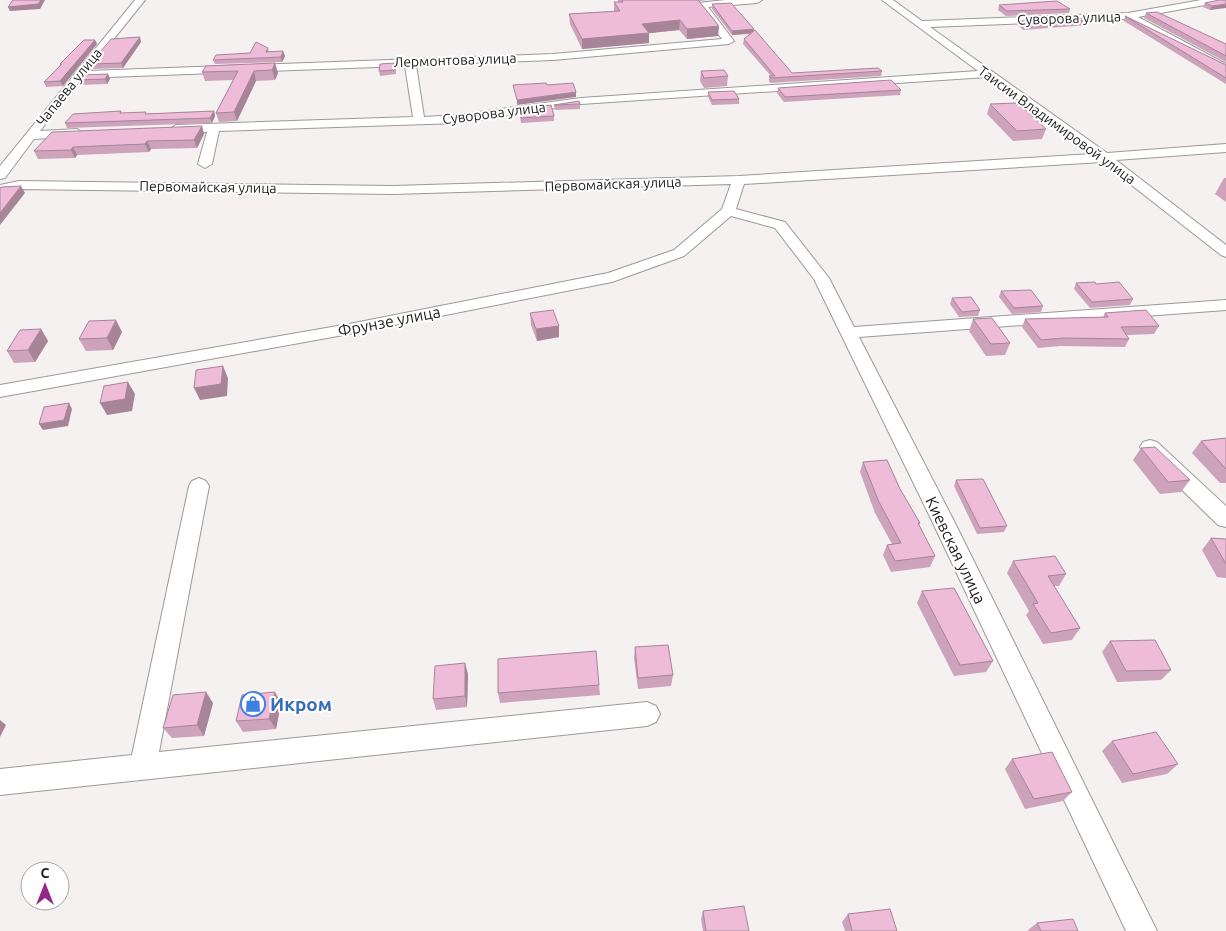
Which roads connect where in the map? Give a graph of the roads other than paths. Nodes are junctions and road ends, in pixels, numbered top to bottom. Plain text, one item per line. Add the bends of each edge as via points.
1 (140, 0) edge
2 (757, 0) edge
3 (887, 0) edge
4 (1216, 0) edge
5 (1128, 16) junction
6 (920, 24) junction
7 (410, 62) junction
8 (1226, 68) edge
9 (987, 74) junction
10 (79, 75) junction
11 (419, 120) junction
12 (214, 128) junction
13 (165, 130) edge
14 (87, 132) edge
15 (30, 135) junction
16 (1226, 148) edge
17 (1104, 157) junction
18 (205, 164) dead end
19 (0, 174) edge
20 (739, 180) junction
21 (0, 190) edge
22 (728, 211) junction
23 (1226, 252) edge
24 (1226, 305) edge
25 (848, 333) junction
26 (0, 391) edge
27 (1150, 447) edge
28 (199, 486) dead end
29 (1226, 520) edge
30 (647, 714) dead end
31 (143, 767) junction
32 (0, 782) edge
33 (1142, 931) edge

1 - 10 street, Чапаева улица
2 - 7 street, Лермонтова улица via 701,5 729,41 553,56
3 - 6 street, Таисии Владимировой улица
4 - 5 street, Суворова улица
5 - 6 street, Суворова улица
5 - 8 street
6 - 9 street, Таисии Владимировой улица
7 - 10 street, Лермонтова улица
7 - 11 street
9 - 11 street, Суворова улица via 581,101 458,119
9 - 17 street, Таисии Владимировой улица
10 - 15 street, Чапаева улица
11 - 12 street, Суворова улица
12 - 13 street, Суворова улица
12 - 18 street
14 - 15 street
15 - 19 street, Чапаева улица
16 - 17 street, Первомайская улица
17 - 20 street, Первомайская улица
17 - 23 street, Таисии Владимировой улица
20 - 21 street, Первомайская улица via 393,190 19,185
20 - 22 street, Фрунзе улица
22 - 25 street, Киевская улица via 780,225 821,278
22 - 26 street, Фрунзе улица via 679,253 612,278
24 - 25 street
25 - 33 street, Киевская улица
27 - 29 street
28 - 31 street
30 - 31 street
31 - 32 street

